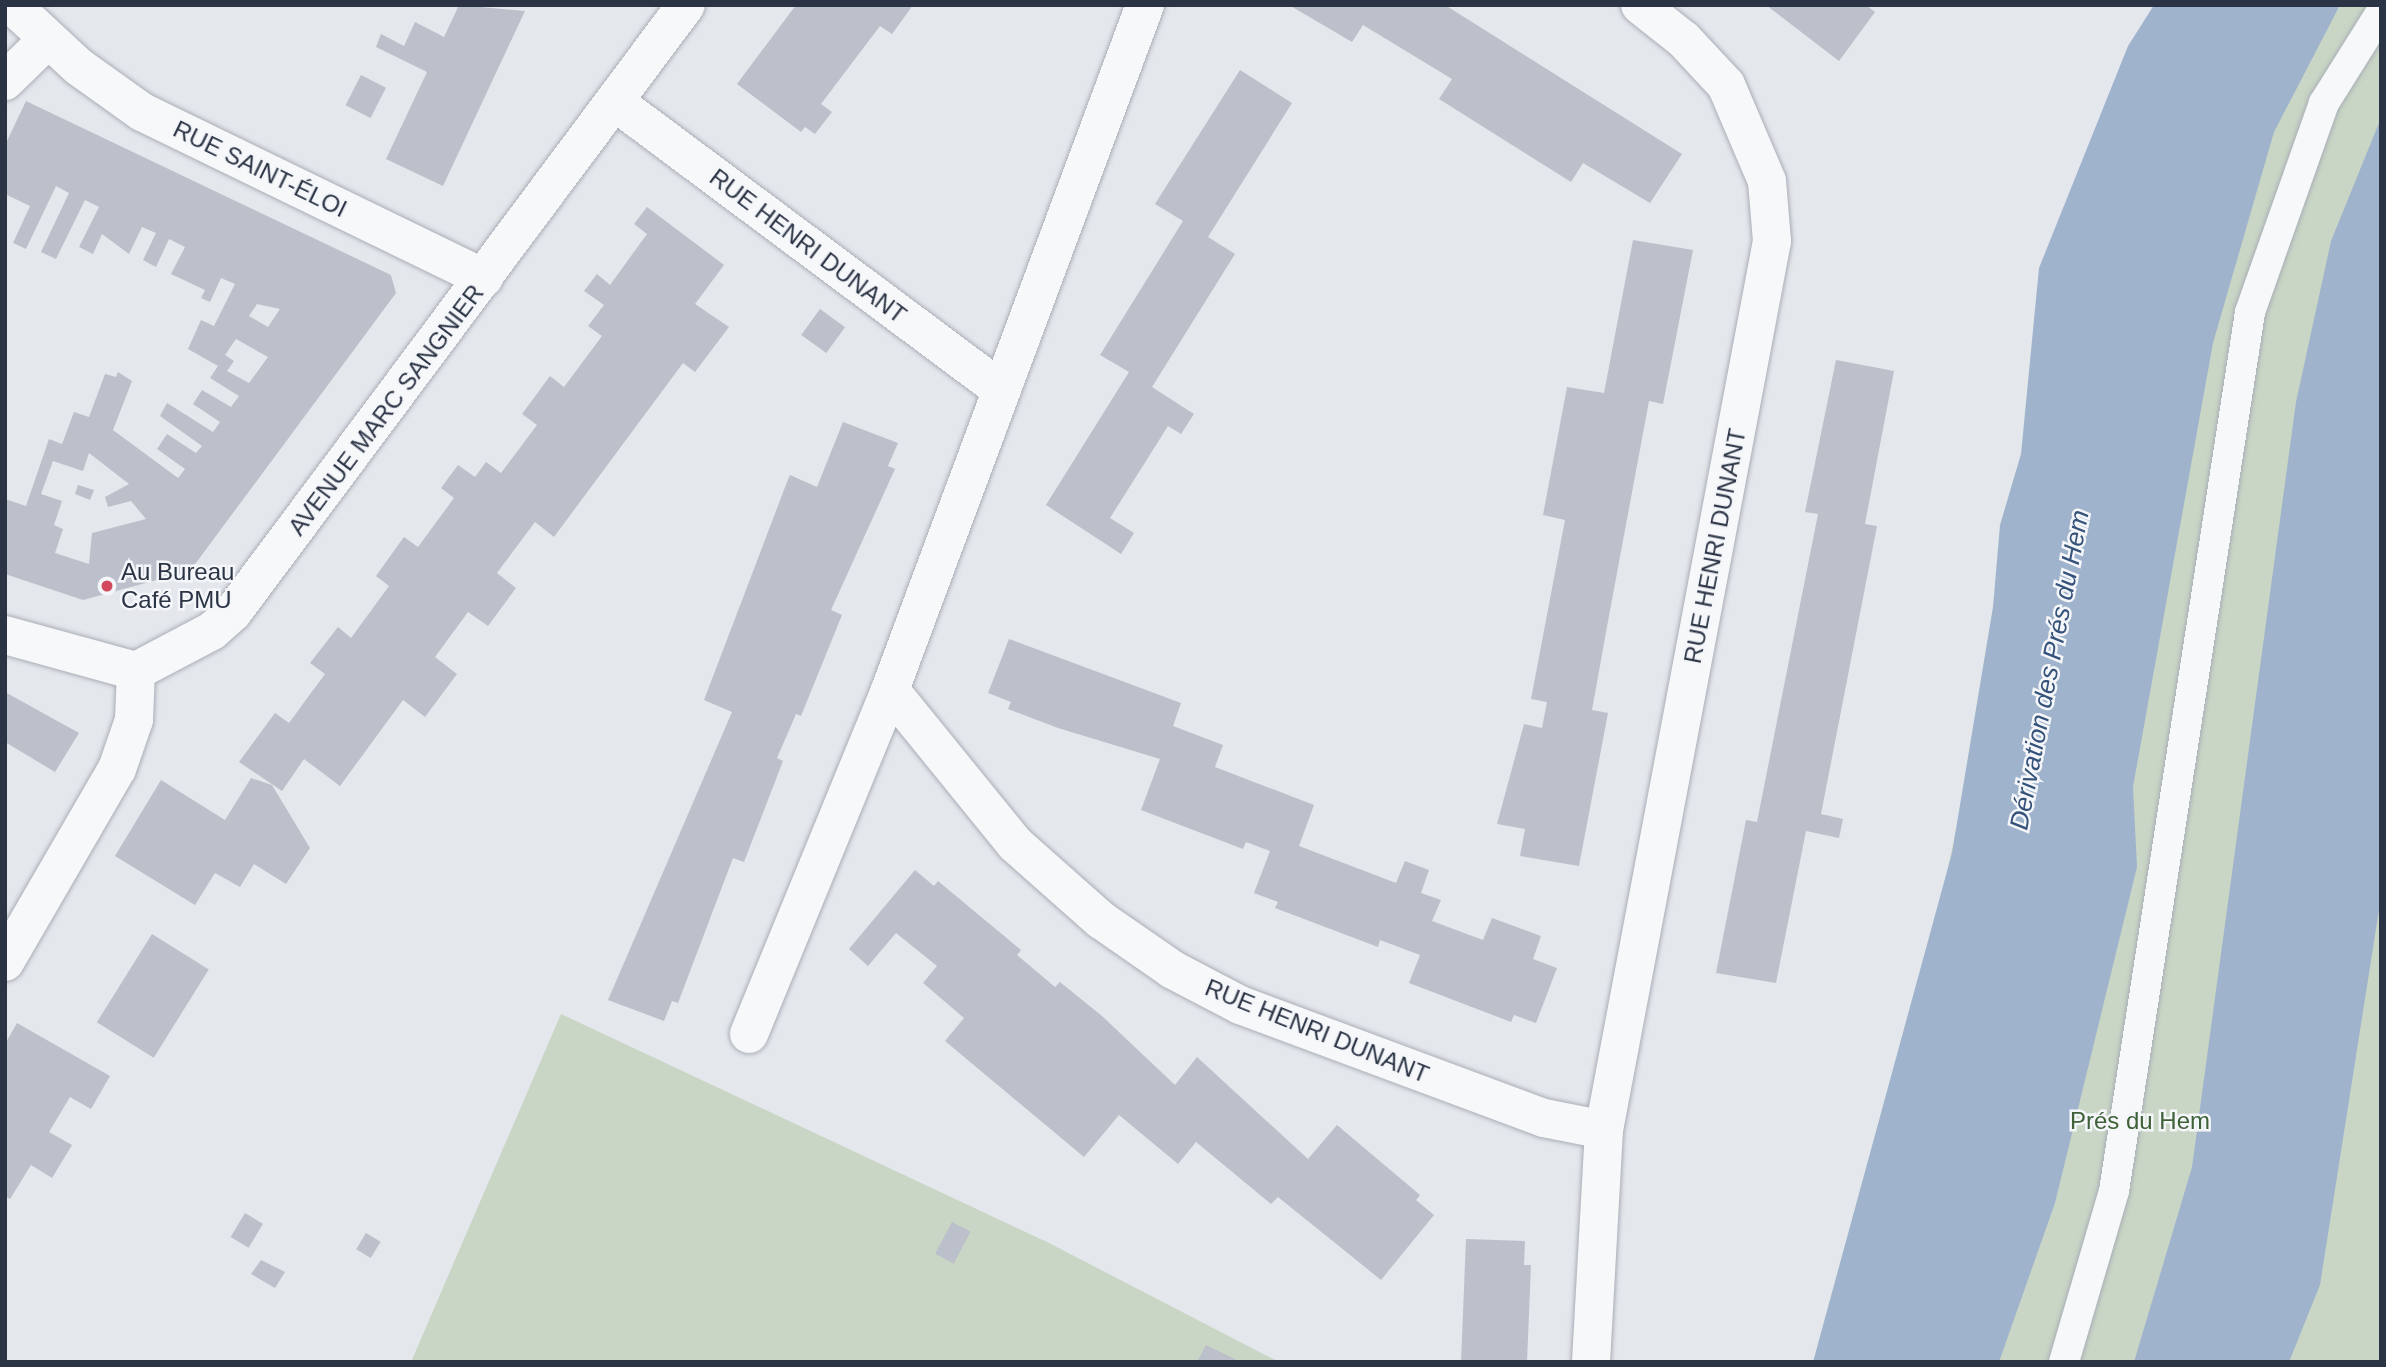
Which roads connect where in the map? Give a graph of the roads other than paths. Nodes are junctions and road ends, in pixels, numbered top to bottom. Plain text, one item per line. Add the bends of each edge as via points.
1 (12, 5) edge
2 (686, 5) edge
3 (1145, 5) edge
4 (1640, 5) edge
5 (2381, 12) edge
6 (47, 40) junction
7 (5, 80) edge
8 (615, 102) junction
9 (484, 278) junction
10 (1001, 390) junction
11 (5, 635) edge
12 (136, 671) junction
13 (890, 691) junction
14 (5, 962) edge
15 (748, 1034) dead end
16 (1604, 1130) junction
17 (1591, 1362) edge
18 (2064, 1362) edge

1 - 6 street, RUE SAINT-ÉLOI
2 - 8 street, AVENUE MARC SANGNIER
3 - 10 street
4 - 16 street, RUE HENRI DUNANT via 1684,40 1726,85 1763,170 1772,241
5 - 18 lane via 2324,103 2250,312 2113,1191
6 - 7 street
6 - 9 street, RUE SAINT-ÉLOI via 142,112
8 - 9 street, AVENUE MARC SANGNIER
8 - 10 street, RUE HENRI DUNANT
9 - 12 street, AVENUE MARC SANGNIER via 249,594 212,631
10 - 13 street
11 - 12 street
12 - 14 street via 134,720 117,769
13 - 15 street
13 - 16 street, RUE HENRI DUNANT via 1015,844 1101,920 1173,970 1291,1024 1544,1118
16 - 17 street, RUE HENRI DUNANT

